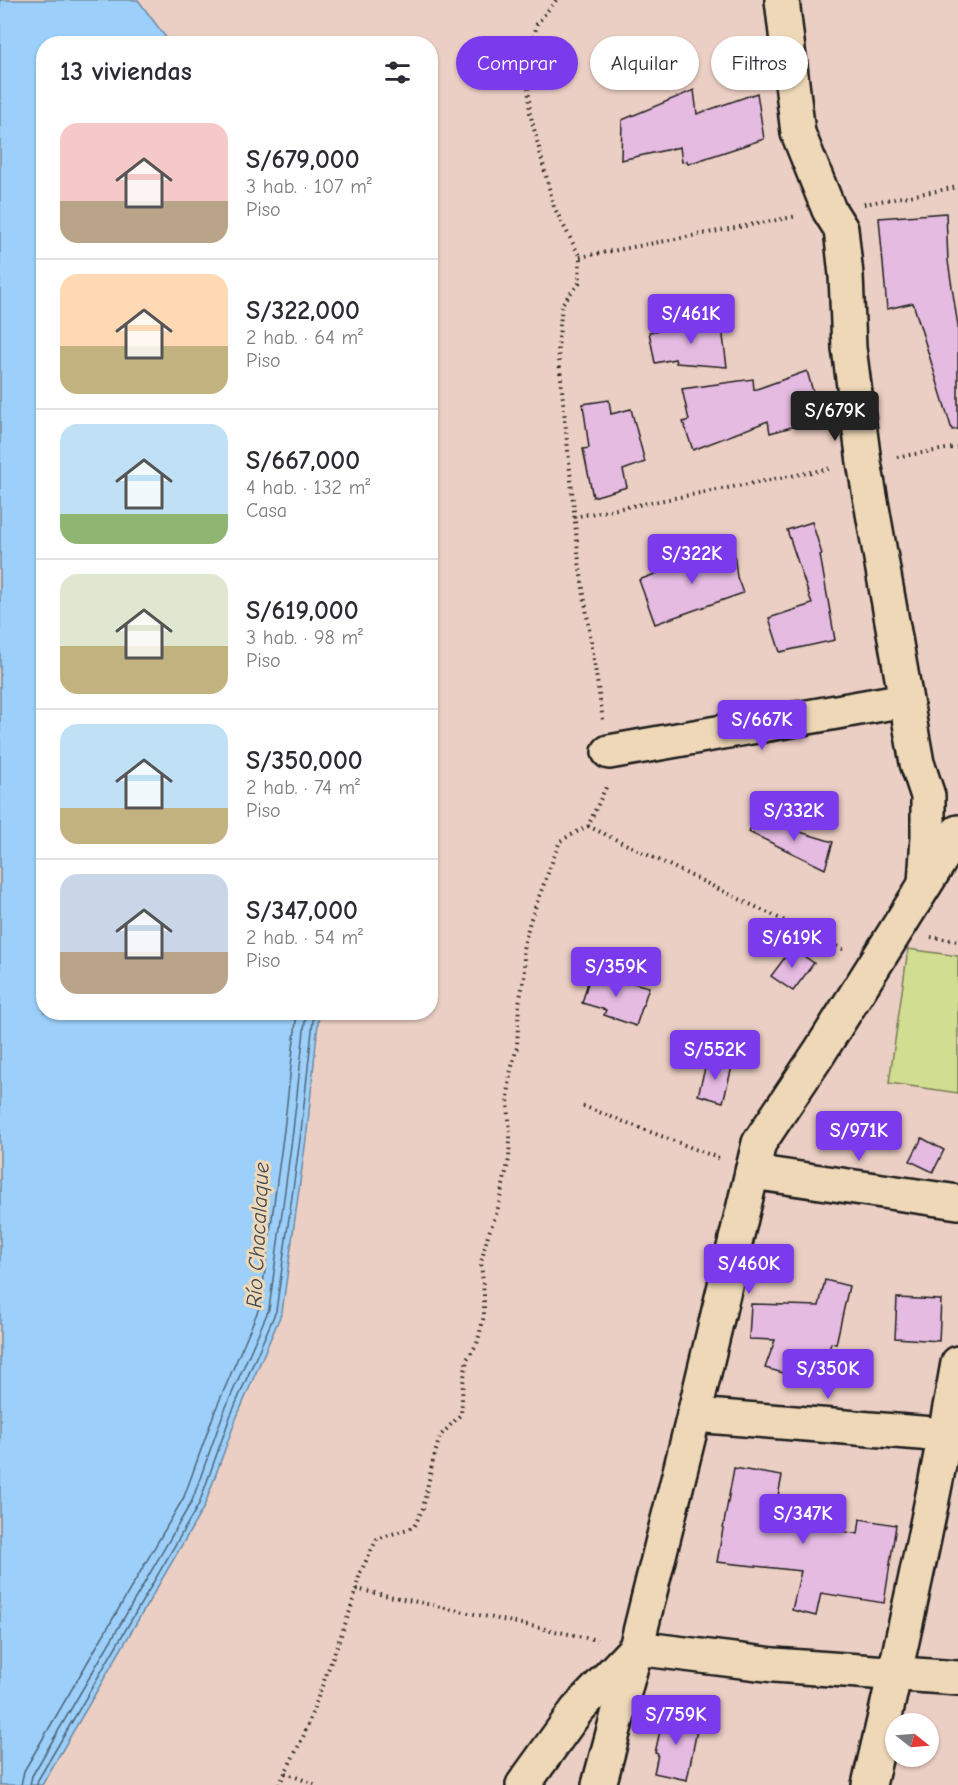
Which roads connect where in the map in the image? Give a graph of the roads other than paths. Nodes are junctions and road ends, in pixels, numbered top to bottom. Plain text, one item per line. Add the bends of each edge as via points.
1 (782, 0) edge
2 (905, 700) junction
3 (609, 752) road end
4 (958, 832) edge
5 (924, 886) junction
6 (752, 1172) junction
7 (958, 1202) edge
8 (958, 1363) edge
9 (694, 1415) junction
10 (952, 1435) edge
11 (636, 1648) junction
12 (896, 1674) junction
13 (958, 1678) edge
14 (523, 1785) edge
15 (598, 1785) edge
16 (870, 1785) edge

1 - 2 street via 798,133 840,229 849,348 864,462
2 - 3 street
2 - 5 street via 917,763 928,796
4 - 5 street
5 - 6 street via 759,1143
6 - 7 street
6 - 9 street
8 - 10 street
9 - 10 street
9 - 11 street
10 - 12 street
11 - 12 street via 774,1665
11 - 14 street via 578,1710
11 - 15 street
12 - 13 street
12 - 16 street

